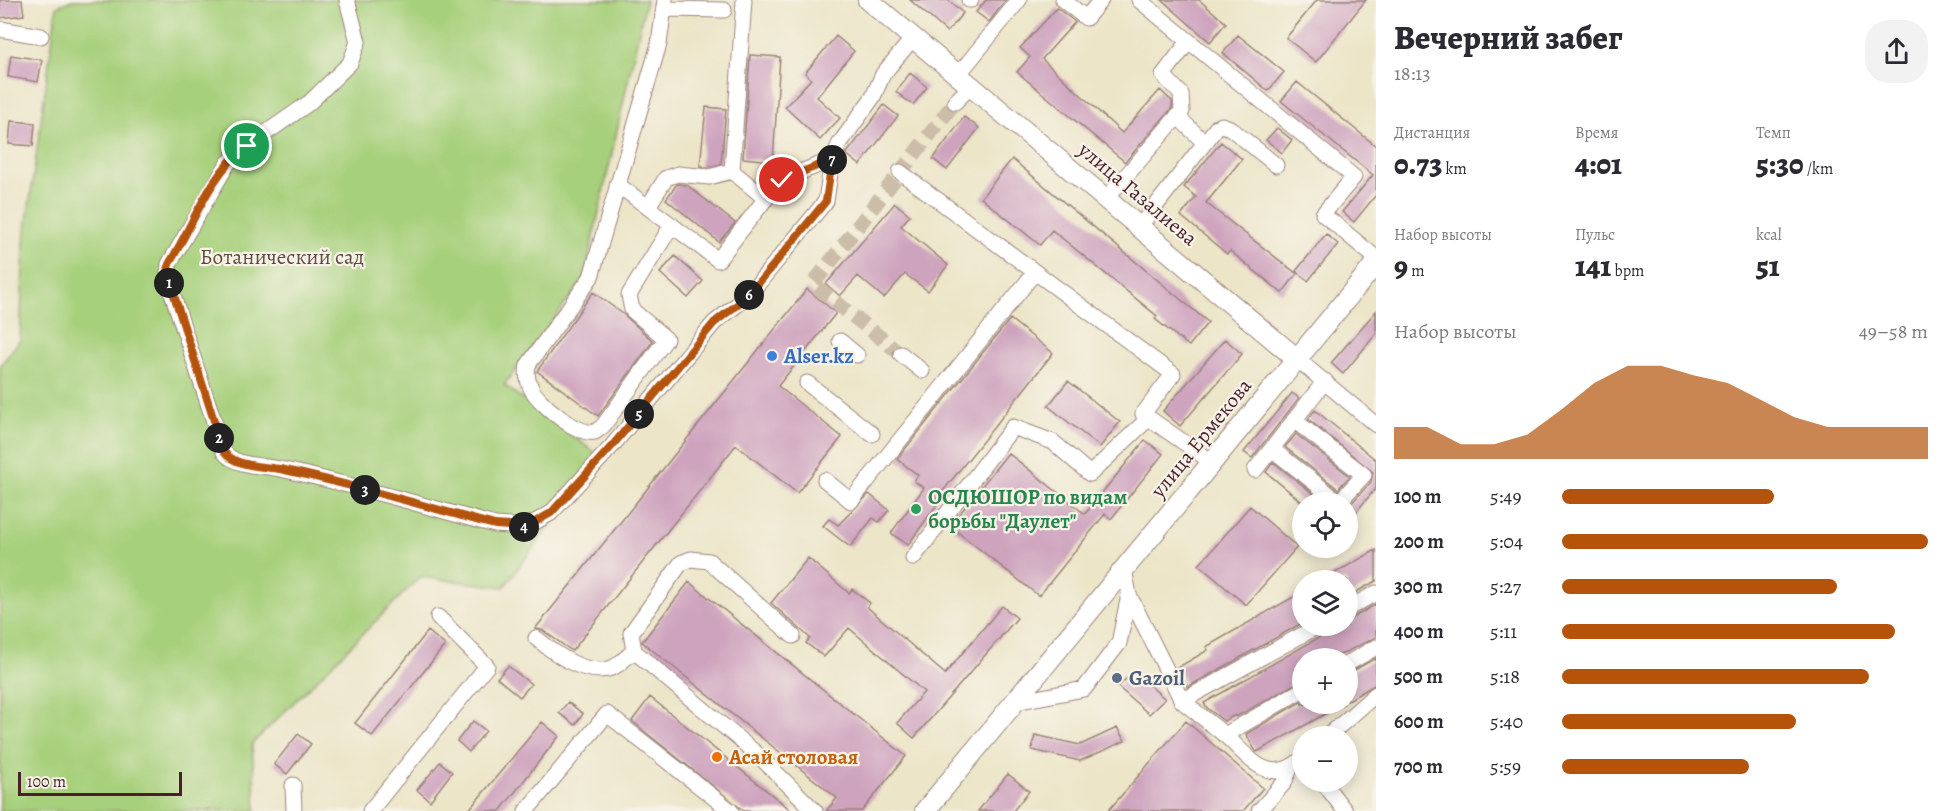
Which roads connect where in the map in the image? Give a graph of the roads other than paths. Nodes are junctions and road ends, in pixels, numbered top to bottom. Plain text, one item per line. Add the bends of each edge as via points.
1 (347, 0) edge
2 (744, 0) edge
3 (868, 0) edge
4 (1019, 0) edge
5 (1063, 0) edge
6 (1101, 0) edge
7 (1138, 0) edge
8 (665, 5) edge
9 (724, 10) dead end
10 (0, 29) edge
11 (41, 36) dead end
12 (913, 38) junction
13 (1189, 41) junction
14 (965, 81) junction
15 (955, 102) tunnel mouth
16 (1177, 116) junction
17 (1204, 142) junction
18 (832, 160) junction
19 (1276, 165) dead end
20 (732, 171) junction
21 (900, 172) dead end
22 (617, 184) junction
23 (766, 199) junction
24 (1106, 199) junction
25 (649, 205) junction
26 (672, 225) junction
27 (1140, 226) junction
28 (1376, 258) edge
29 (1376, 263) edge
30 (1035, 272) junction
31 (840, 341) dead end
32 (901, 354) tunnel mouth
33 (857, 355) dead end
34 (1297, 358) junction
35 (922, 371) dead end
36 (1325, 381) junction
37 (807, 383) dead end
38 (1149, 418) junction
39 (1294, 420) junction
40 (1376, 425) edge
41 (872, 434) dead end
42 (1272, 449) junction
43 (1212, 462) junction
44 (1255, 470) dead end
45 (825, 480) dead end
46 (913, 558) dead end
47 (1124, 569) junction
48 (1376, 593) edge
49 (1129, 595) junction
50 (1358, 603) edge
51 (438, 617) dead end
52 (793, 636) dead end
53 (1300, 636) edge
54 (536, 638) dead end
55 (1376, 647) edge
56 (634, 651) junction
57 (1358, 658) edge
58 (1376, 694) edge
59 (1292, 696) edge
60 (1182, 701) junction
61 (1015, 702) junction
62 (1339, 726) edge
63 (1225, 735) junction
64 (1292, 768) edge
65 (1289, 771) junction
66 (293, 785) dead end
67 (1331, 792) edge
68 (294, 811) edge
69 (370, 811) edge
70 (526, 811) edge
71 (731, 811) edge
72 (815, 811) edge
73 (925, 811) edge
74 (1258, 811) edge
75 (1345, 811) edge

1 - 18 street via 358,42 350,63 309,104 242,149 228,163 169,264 167,273 224,452 241,463 303,474 495,525 526,527 536,523 551,513 612,446 714,323 748,296 812,219 826,201
2 - 20 street
3 - 12 main road, улица Газалиева
4 - 14 street
5 - 6 street via 1086,18
7 - 13 street
8 - 9 street
8 - 22 street via 659,44
10 - 11 street
12 - 14 main road, улица Газалиева
12 - 18 street via 883,74 873,98
13 - 16 street via 1163,75 1180,94 1183,107
13 - 28 street via 1354,177 1323,214
14 - 15 street
14 - 24 main road, улица Газалиева
16 - 17 street
16 - 24 street
17 - 19 street via 1222,125
17 - 27 street
18 - 23 street via 787,177
20 - 23 street
20 - 25 street via 709,177 678,174 666,178
21 - 30 street
22 - 25 street
22 - 26 street via 591,277 528,365 532,391 580,431 595,432 603,426 666,339 632,310 629,295
23 - 26 street via 718,260
24 - 27 main road, улица Газалиева
25 - 26 street
27 - 34 main road, улица Газалиева
29 - 34 main road, улица Ермекова
30 - 38 street via 1173,374 1143,414
30 - 45 street via 851,501
31 - 33 street
32 - 35 street
34 - 36 street, улица Газалиева
34 - 43 main road, улица Ермекова
36 - 39 street
36 - 40 street, улица Газалиева
37 - 41 street
38 - 43 street
38 - 46 street via 1090,474 1053,442 1013,427
39 - 42 street
39 - 42 street via 1364,476 1339,502
42 - 44 street
43 - 47 main road, улица Ермекова
47 - 49 street
47 - 61 main road, улица Ермекова
48 - 50 street
49 - 60 street
49 - 61 street via 1119,643 1084,689
51 - 69 street via 487,666
52 - 56 street via 709,561 692,559 681,563 631,633
53 - 60 street
54 - 56 street via 566,662 602,670 613,667
55 - 57 street
56 - 72 street via 758,755
58 - 62 street
59 - 63 street
60 - 63 street
61 - 73 main road, улица Ермекова
63 - 65 street via 1258,765 1281,773
64 - 65 street
65 - 74 street via 1284,783
66 - 68 street
67 - 75 street
70 - 71 street via 607,714

